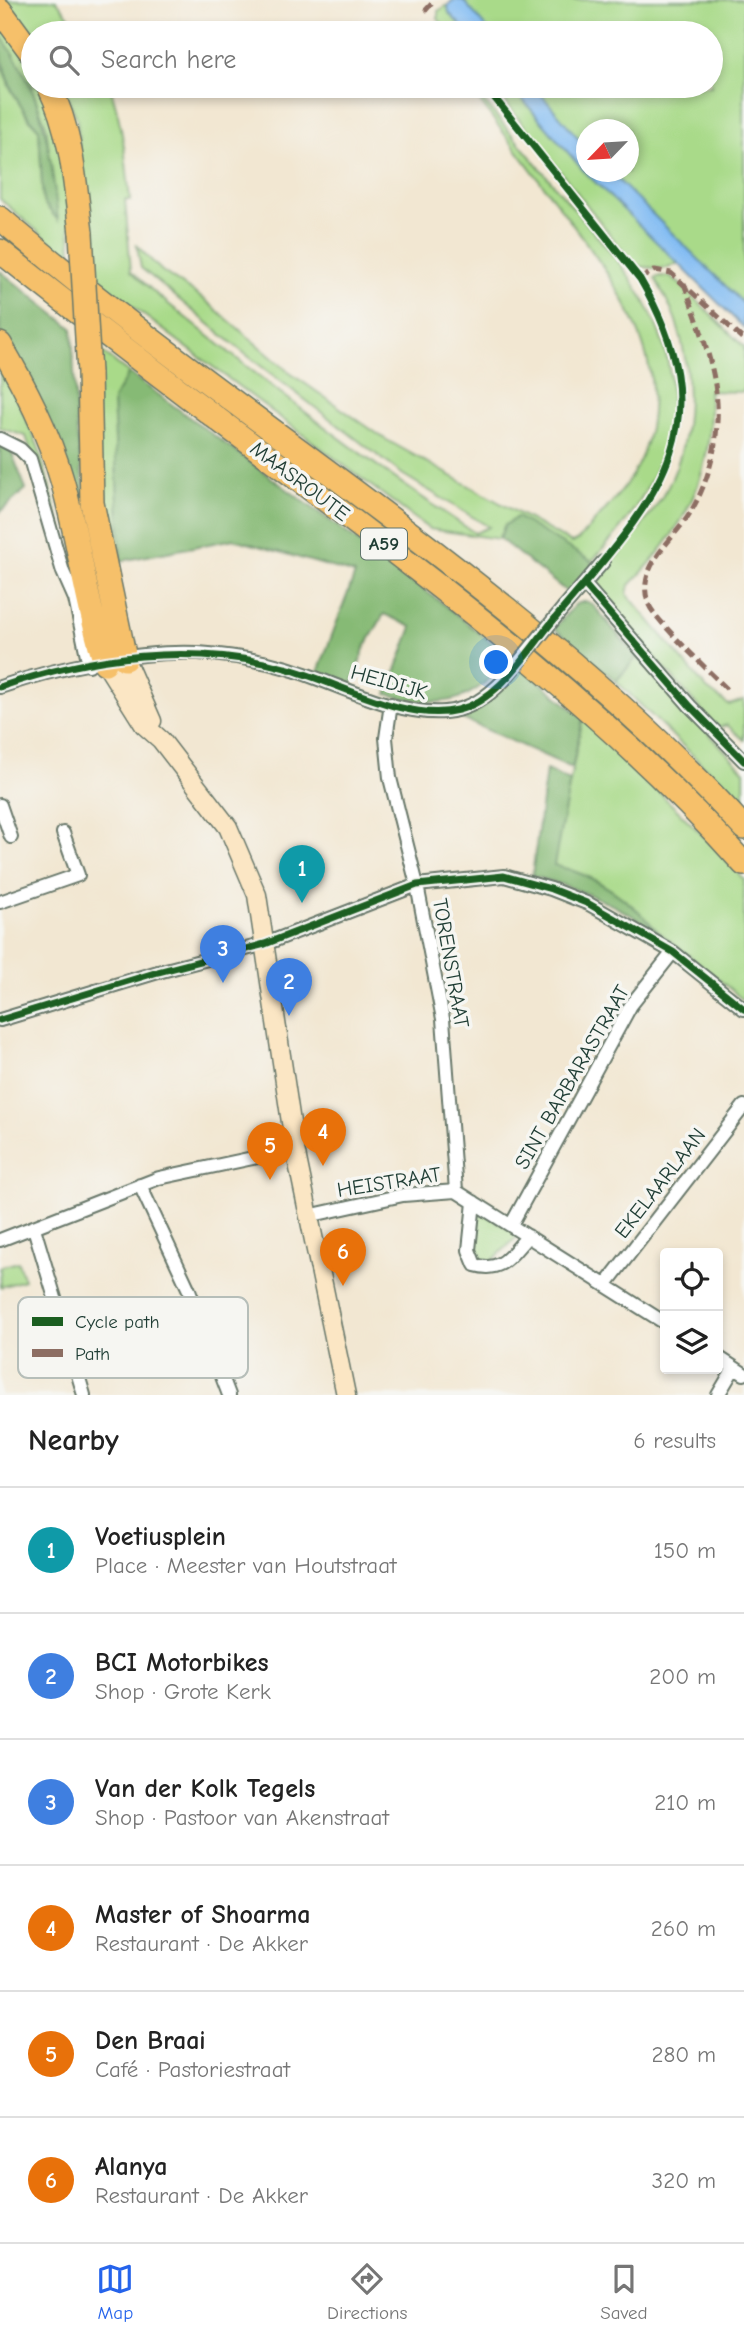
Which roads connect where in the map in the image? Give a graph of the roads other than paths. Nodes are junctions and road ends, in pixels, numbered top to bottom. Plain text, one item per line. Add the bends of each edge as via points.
1 (0, 10) edge
2 (21, 39) edge
3 (55, 98) edge
4 (0, 218) edge
5 (0, 251) edge
6 (0, 344) edge
7 (0, 439) edge
8 (603, 562) dead end
9 (584, 584) junction
10 (107, 662) junction
11 (0, 687) edge
12 (391, 704) junction
13 (744, 761) edge
14 (0, 805) edge
15 (744, 828) edge
16 (63, 833) dead end
17 (11, 837) dead end
18 (744, 864) edge
19 (417, 885) junction
20 (0, 902) edge
21 (265, 944) junction
22 (673, 952) junction
23 (744, 1009) edge
24 (0, 1020) edge
25 (744, 1106) edge
26 (295, 1149) junction
27 (140, 1185) junction
28 (456, 1191) junction
29 (474, 1202) junction
30 (307, 1216) junction
31 (511, 1225) junction
32 (34, 1228) junction
33 (528, 1236) junction
34 (0, 1240) edge
35 (606, 1284) junction
36 (55, 1297) edge
37 (192, 1297) edge
38 (660, 1320) edge
39 (723, 1360) edge
40 (739, 1371) edge
41 (79, 1378) edge
42 (223, 1378) edge
43 (84, 1395) edge
44 (229, 1395) edge
45 (346, 1395) edge
46 (718, 1395) edge

1 - 2 highway
3 - 10 highway, bridge via 71,155 81,233 92,503
4 - 15 highway, MAASROUTE / A59 via 135,327 483,588 645,727
5 - 18 highway, MAASROUTE / A59 via 546,670 630,746
6 - 10 highway via 26,388 54,456
7 - 10 street via 30,459 75,599
8 - 9 street, HEIDIJK
9 - 12 street, HEIDIJK, bridge via 504,680 473,705 431,712
9 - 13 street
10 - 11 street, HEIDIJK
10 - 12 street, HEIDIJK via 170,653 239,658 285,667
10 - 21 main road via 228,827 257,895
12 - 19 street, TORENSTRAAT via 386,738 390,778
14 - 17 street
16 - 20 street via 78,875
19 - 21 street
19 - 22 street via 504,876 579,898
19 - 28 street, TORENSTRAAT via 445,1037
21 - 24 street
21 - 26 main road
22 - 23 street
22 - 31 street, SINT BARBARASTRAAT via 631,1005
25 - 35 street, EKELAARLAAN
26 - 27 street
26 - 30 main road
27 - 32 street
27 - 37 street
28 - 29 street, HEISTRAAT
28 - 30 street, HEISTRAAT via 403,1195
29 - 31 street, HEISTRAAT
29 - 33 street via 468,1250 475,1265 500,1266
30 - 45 main road
31 - 33 street, HEISTRAAT
32 - 34 street
32 - 36 street
33 - 35 street, HEISTRAAT
35 - 38 street, HEISTRAAT
39 - 40 street
40 - 46 street
41 - 43 street
42 - 44 street

